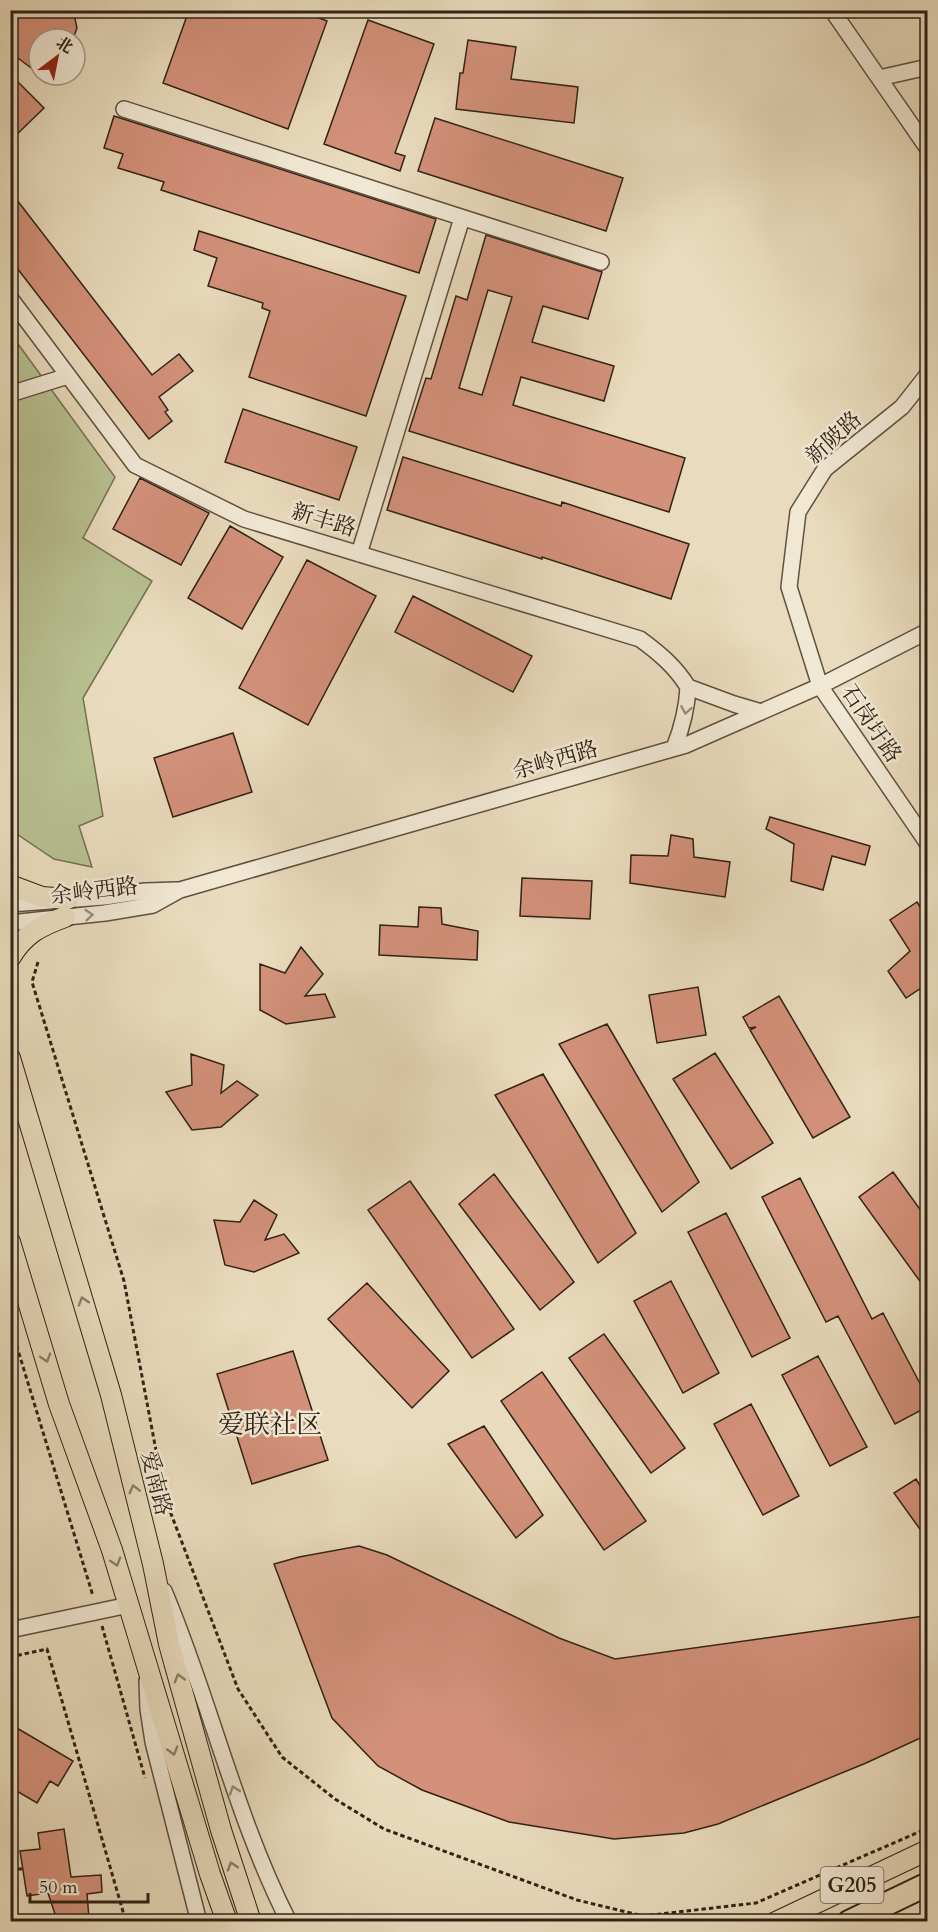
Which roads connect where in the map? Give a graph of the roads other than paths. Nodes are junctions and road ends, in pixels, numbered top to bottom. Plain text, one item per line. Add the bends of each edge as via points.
1 (834, 10) edge
2 (927, 67) edge
3 (879, 78) junction
4 (124, 109) dead end
5 (927, 148) edge
6 (462, 218) junction
7 (601, 262) dead end
8 (10, 298) edge
9 (927, 374) edge
10 (68, 376) junction
11 (10, 394) edge
12 (359, 554) junction
13 (927, 631) edge
14 (820, 686) junction
15 (688, 687) junction
16 (761, 712) junction
17 (674, 748) junction
18 (927, 844) edge
19 (10, 885) edge
20 (10, 904) edge
21 (67, 908) junction
22 (10, 923) edge
23 (10, 958) edge
24 (10, 1058) edge
25 (10, 1242) edge
26 (153, 1564) junction
27 (129, 1605) junction
28 (10, 1630) edge
29 (145, 1654) junction
30 (927, 1850) edge
31 (927, 1884) edge
32 (199, 1922) edge
33 (227, 1922) edge
34 (251, 1922) edge
35 (289, 1922) edge
36 (776, 1922) edge
37 (849, 1922) edge

1 - 3 street
2 - 3 street
3 - 5 street
4 - 6 street
6 - 7 street
6 - 12 street
8 - 10 street, 新丰路
9 - 14 street, 新陂路 via 902,407 825,469 798,512 789,587
10 - 11 street
10 - 12 street, 新丰路 via 135,465 244,519
12 - 15 street, 新丰路 via 640,639 679,672
13 - 14 street, 余岭西路
14 - 16 street, 余岭西路
14 - 18 street, 石岗圩路
15 - 16 street
15 -> 17 street via 687,706
16 - 17 street, 余岭西路
17 - 21 street, 余岭西路 via 180,890 145,891
19 - 21 main road
20 - 21 street, 余岭西路
21 - 22 street, 余岭西路
21 - 23 main road via 28,934
26 -> 24 main road, 爱南路 via 111,1395
25 -> 27 main road via 59,1404
34 -> 26 main road, 爱南路 via 221,1830 170,1644
35 -> 26 street via 240,1807 185,1641
27 - 28 street
27 - 29 main road
29 - 32 street via 153,1742
29 -> 33 main road
30 - 36 main road, G205
31 - 37 highway

